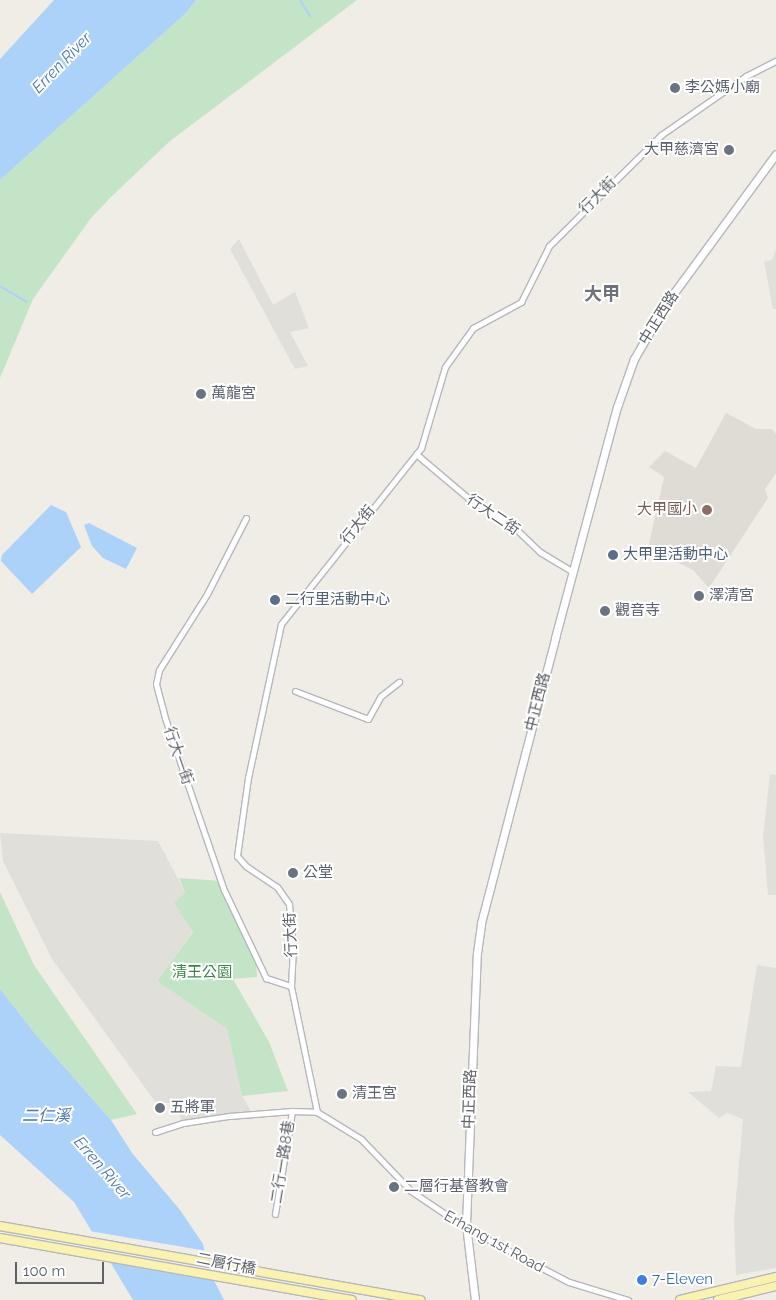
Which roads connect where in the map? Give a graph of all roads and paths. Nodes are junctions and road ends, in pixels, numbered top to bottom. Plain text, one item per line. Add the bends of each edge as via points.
1 (776, 61) edge
2 (776, 154) edge
3 (416, 454) junction
4 (246, 518) dead end
5 (573, 572) junction
6 (399, 682) dead end
7 (295, 691) dead end
8 (291, 986) junction
9 (292, 1111) junction
10 (316, 1112) junction
11 (154, 1132) dead end
12 (275, 1214) dead end
13 (0, 1226) edge
14 (466, 1228) junction
15 (0, 1238) edge
16 (776, 1277) edge
17 (776, 1286) edge
18 (352, 1300) edge
19 (421, 1300) edge
20 (475, 1300) edge
21 (628, 1300) edge
22 (680, 1300) edge
23 (718, 1300) edge

1 - 3 street, 行大街 via 746,76 661,135 548,246 520,302 473,328 452,353 439,380 424,439
2 - 5 street, 中正西路 via 665,305 634,359 616,407
3 - 5 street, 行大二街 via 468,498 514,528 540,552
3 - 8 street, 行大街 via 281,624 248,778 237,856 277,887 289,904 293,949
4 - 8 street, 行大一街 via 207,594 159,670 156,684 224,890 266,978
5 - 14 street, 中正西路 via 478,940
6 - 7 street via 381,696 368,719
8 - 10 street, 行大街
9 - 10 street, Erhang 1st Road
9 - 11 street, Erhang 1st Road via 229,1116 183,1123
9 - 12 street, 二行一路8巷
10 - 14 street, Erhang 1st Road via 361,1139 411,1191
13 - 19 main road, 二層行橋 via 176,1254
14 - 20 street, 中正西路
14 - 21 street, Erhang 1st Road via 569,1282
15 - 18 main road, 二層行橋
16 - 22 main road
17 - 23 main road

